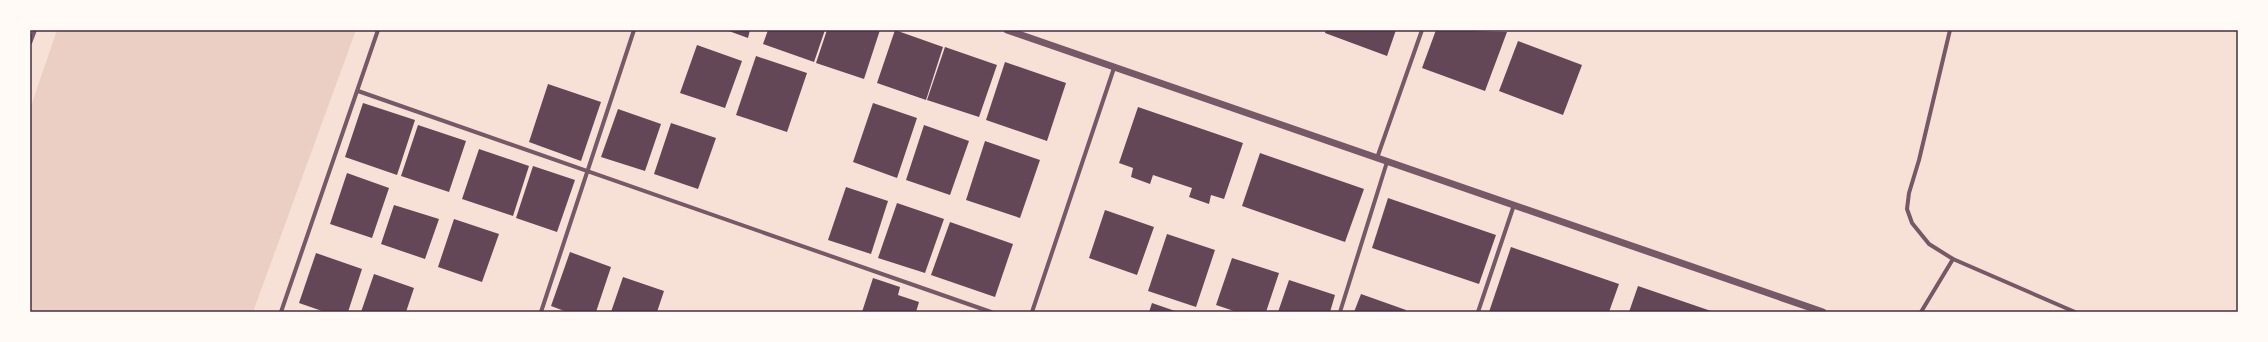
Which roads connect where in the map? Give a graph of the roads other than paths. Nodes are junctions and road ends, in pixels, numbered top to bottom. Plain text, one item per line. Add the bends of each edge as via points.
1 (34, 30) edge
2 (378, 30) edge
3 (634, 30) edge
4 (1007, 30) edge
5 (1422, 30) edge
6 (1950, 30) edge
7 (30, 43) edge
8 (1114, 68) junction
9 (358, 91) junction
10 (1378, 158) junction
11 (1387, 162) junction
12 (588, 171) junction
13 (1514, 205) junction
14 (1953, 259) junction
15 (282, 312) edge
16 (541, 312) edge
17 (991, 312) edge
18 (1032, 312) edge
19 (1340, 312) edge
20 (1478, 312) edge
21 (1823, 312) edge
22 (1921, 312) edge
23 (2075, 312) edge

1 - 7 street
2 - 9 street
3 - 12 street
4 - 8 street
5 - 10 street
6 - 14 street via 1909,193 1908,209 1912,223 1929,244
8 - 10 street
8 - 18 street
9 - 12 street
9 - 15 street
10 - 11 street
11 - 13 street
11 - 19 street
12 - 16 street
12 - 17 street
13 - 20 street
13 - 21 street
14 - 22 street
14 - 23 street

